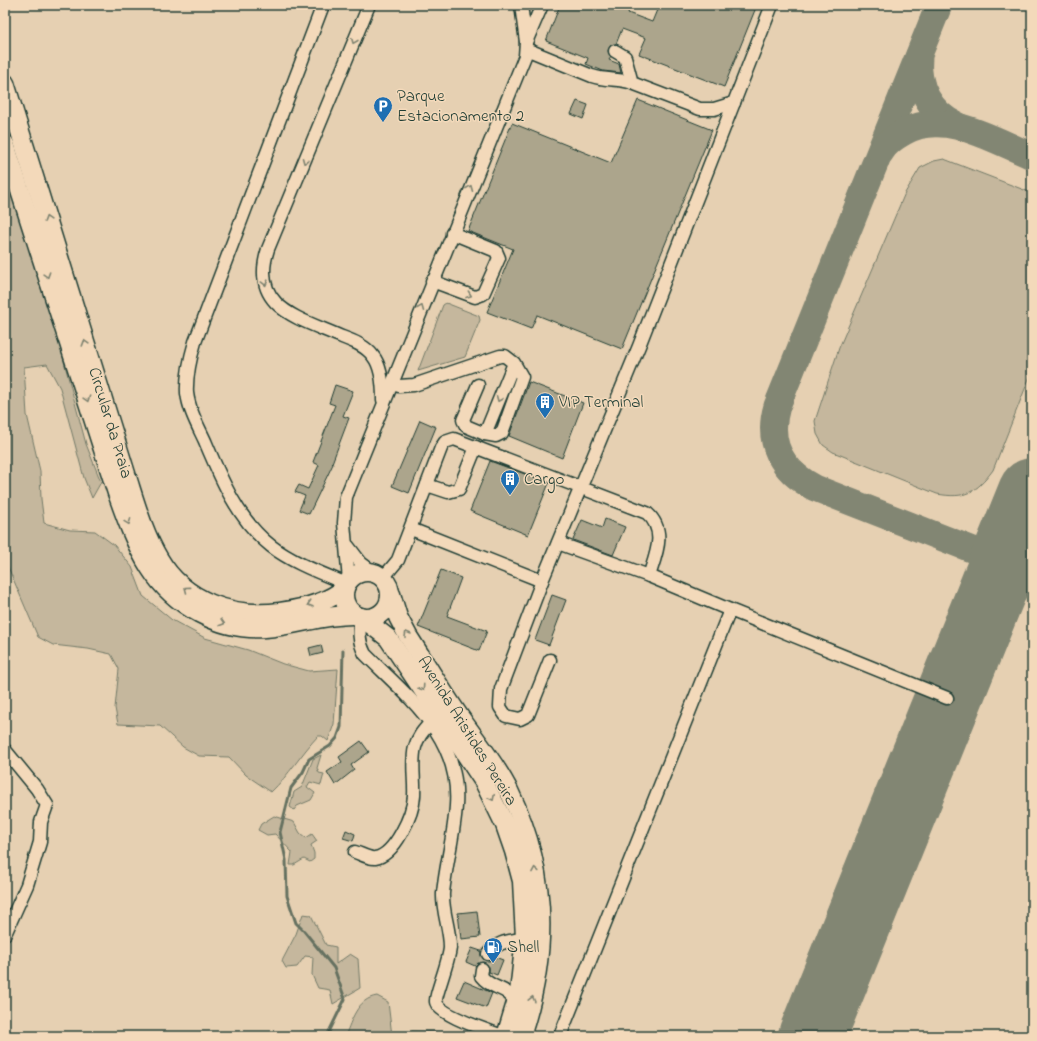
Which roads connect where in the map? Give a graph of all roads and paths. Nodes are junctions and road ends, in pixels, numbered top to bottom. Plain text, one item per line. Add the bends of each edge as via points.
1 (323, 5) edge
2 (369, 5) edge
3 (542, 5) edge
4 (772, 5) edge
5 (522, 10) edge
6 (538, 17) junction
7 (526, 46) junction
8 (615, 51) dead end
9 (5, 83) edge
10 (632, 83) junction
11 (734, 103) junction
12 (5, 144) edge
13 (452, 233) junction
14 (432, 281) junction
15 (402, 358) junction
16 (377, 362) junction
17 (514, 363) junction
18 (392, 384) junction
19 (478, 385) dead end
20 (384, 405) junction
21 (485, 434) junction
22 (476, 447) junction
23 (427, 485) junction
24 (581, 486) junction
25 (411, 530) junction
26 (346, 543) junction
27 (558, 544) junction
28 (649, 576) junction
29 (542, 581) junction
30 (383, 582) junction
31 (347, 584) junction
32 (730, 610) junction
33 (358, 616) junction
34 (550, 660) dead end
35 (947, 698) dead end
36 (431, 722) junction
37 (5, 750) edge
38 (355, 852) dead end
39 (5, 934) edge
40 (525, 938) junction
41 (488, 954) tunnel mouth
42 (482, 969) dead end
43 (516, 1003) junction
44 (502, 1036) edge
45 (506, 1036) edge
46 (521, 1036) edge
47 (560, 1036) edge

1 - 31 street via 195,342 189,361 187,394 193,415 224,485 258,534 289,558
2 -> 16 street via 268,249 263,278 268,293 279,306 298,318 363,346
3 - 6 street
4 - 11 street
5 - 6 street
5 - 7 street
6 - 7 street
7 - 10 street via 592,76
13 -> 7 street
8 - 10 street via 625,57
31 -> 9 highway, Circular da Praia via 340,592 310,605 286,611 246,614 227,610 199,598 171,575 160,560 142,524 129,484
10 - 11 street via 700,109 714,109
11 - 24 street
12 -> 33 highway, Circular da Praia via 117,493 130,528 150,569 176,598 203,615 224,624 266,628 331,615
13 - 14 street
14 -> 13 street via 480,297 499,258 496,251
15 -> 14 street
15 - 16 street via 389,364
15 - 18 street
16 - 20 street
17 - 18 street via 505,356 500,356 414,385
17 -> 21 street
17 - 21 street via 521,373 522,383 502,433 496,436
18 - 20 street
19 - 21 street via 463,420 466,426
20 - 26 street via 346,497
22 - 23 street via 459,490 448,492
22 - 23 street via 454,439 445,442
22 - 24 street
23 - 25 street
24 - 27 street
24 - 28 street via 647,513 654,519 659,539
25 - 29 street
25 - 30 street via 398,560
26 - 30 street via 358,560
26 - 31 street
27 - 28 street
27 - 29 street
28 - 32 street
29 - 34 street via 501,688 500,706 506,716 520,719 528,715
30 - 31 highway via 360,573
30 - 33 highway via 390,601 383,612 373,617
46 -> 30 highway, Avenida Aristides Pereira via 533,995 540,949 541,910 528,838 508,790 408,636
31 - 33 highway via 344,600 350,611
32 - 35 street
32 - 47 street
33 - 36 street via 360,645 365,654
33 -> 40 highway, Avenida Aristides Pereira via 388,638 484,782 505,825 522,881
36 - 38 street via 417,738 414,748 413,803 404,829 392,847 380,857 374,859
36 - 44 street via 450,759 456,805 443,895 450,948 436,1002 444,1012
37 - 39 street via 37,788 47,805 41,822 40,842 27,885
40 - 41 street via 504,941 493,947
40 - 43 highway, Avenida Aristides Pereira
42 - 43 street via 481,976 487,983 511,993
43 - 45 highway, Avenida Aristides Pereira

